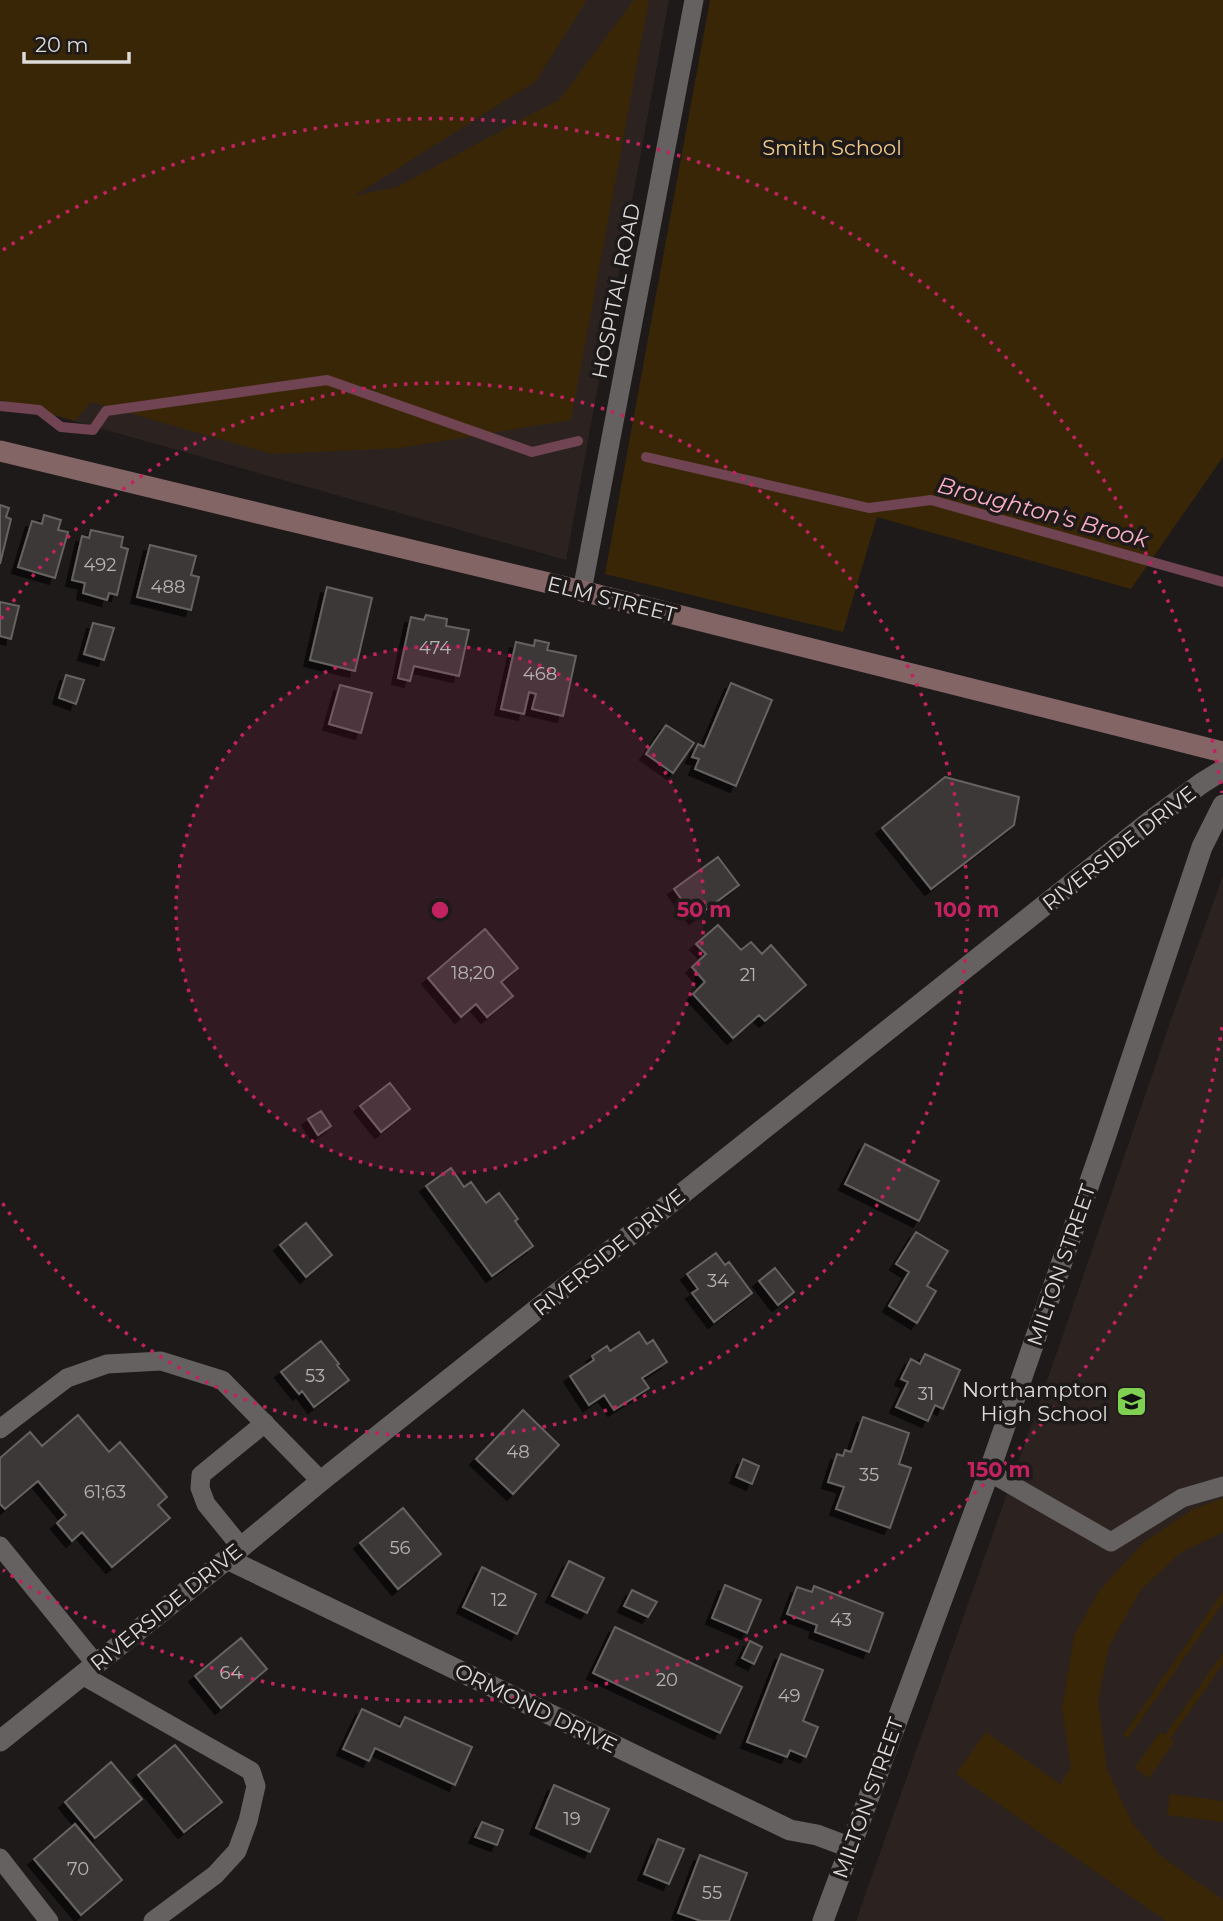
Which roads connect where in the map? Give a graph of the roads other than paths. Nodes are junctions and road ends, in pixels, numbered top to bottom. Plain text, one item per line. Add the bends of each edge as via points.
1 (694, 0) edge
2 (0, 451) edge
3 (582, 591) junction
4 (1223, 752) edge
5 (1223, 770) edge
6 (1223, 806) edge
7 (265, 1423) junction
8 (0, 1430) edge
9 (989, 1472) junction
10 (321, 1481) junction
11 (1223, 1486) edge
12 (0, 1546) edge
13 (234, 1553) junction
14 (88, 1669) junction
15 (0, 1741) edge
16 (849, 1847) junction
17 (0, 1857) edge
18 (50, 1921) edge
19 (153, 1921) edge
20 (823, 1921) edge

1 - 3 lane, HOSPITAL ROAD
2 - 3 main road, ELM STREET
3 - 4 main road, ELM STREET
5 - 10 street, RIVERSIDE DRIVE via 1153,819
6 - 9 street, MILTON STREET via 1202,847
7 - 8 lane via 222,1381 161,1360 107,1364 67,1378
7 - 10 lane
7 - 13 lane via 201,1475 206,1504
9 - 11 lane via 1111,1542 1182,1498
9 - 16 street, MILTON STREET
10 - 13 street, RIVERSIDE DRIVE
12 - 14 lane
13 - 14 street, RIVERSIDE DRIVE
13 - 16 street, ORMOND DRIVE via 790,1830
14 - 15 street, RIVERSIDE DRIVE
14 - 19 lane via 251,1772 256,1786 237,1851 215,1875
16 - 20 street, MILTON STREET
17 - 18 lane

